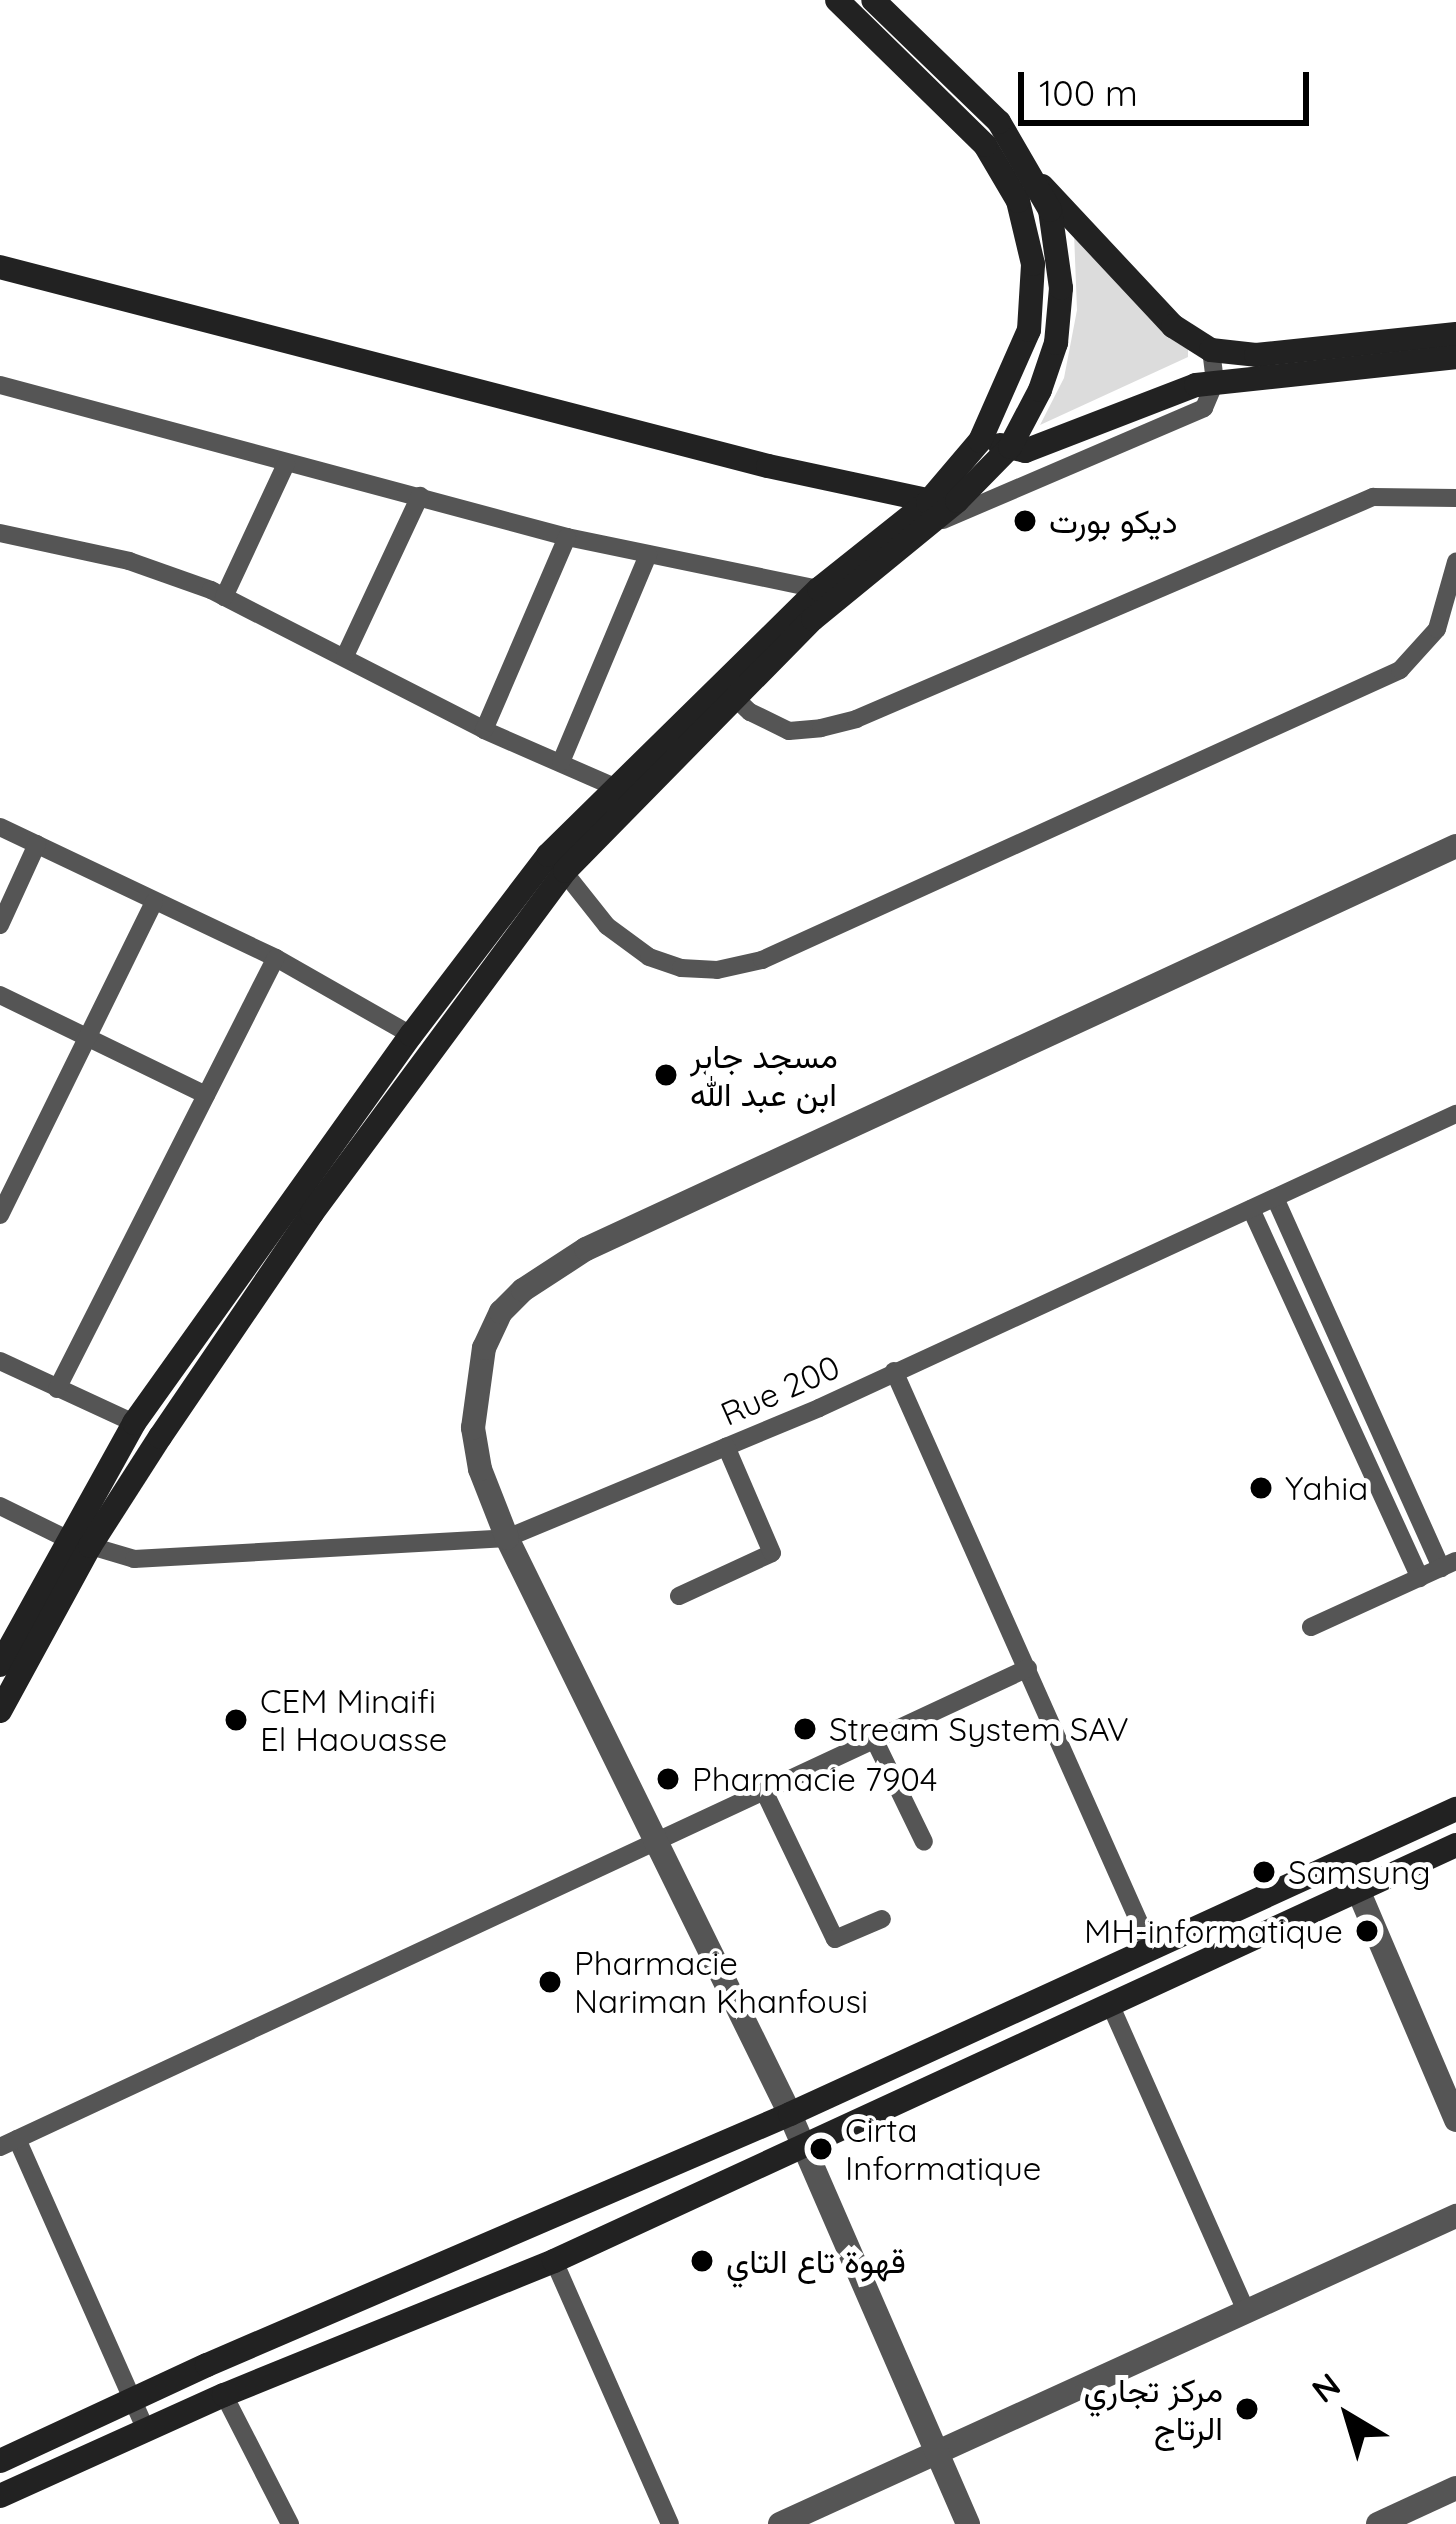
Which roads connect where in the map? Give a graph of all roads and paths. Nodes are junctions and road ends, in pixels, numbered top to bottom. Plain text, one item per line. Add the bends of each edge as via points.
1 (837, 0) edge
2 (873, 0) edge
3 (1036, 181) junction
4 (0, 267) edge
5 (1456, 334) edge
6 (1211, 350) junction
7 (1456, 357) edge
8 (1215, 382) junction
9 (0, 385) edge
10 (980, 441) junction
11 (1010, 447) junction
12 (286, 464) junction
13 (420, 496) junction
14 (1456, 498) edge
15 (930, 513) junction
16 (0, 533) edge
17 (567, 537) junction
18 (648, 555) junction
19 (1456, 562) edge
20 (819, 589) junction
21 (224, 596) junction
22 (345, 656) junction
23 (729, 693) junction
24 (484, 730) junction
25 (561, 762) junction
26 (616, 788) junction
27 (0, 827) edge
28 (37, 844) junction
29 (1456, 846) edge
30 (556, 863) junction
31 (154, 902) junction
32 (0, 925) edge
33 (276, 958) junction
34 (0, 995) edge
35 (411, 1035) junction
36 (87, 1038) junction
37 (206, 1096) junction
38 (1456, 1114) edge
39 (1275, 1198) junction
40 (1251, 1209) junction
41 (0, 1215) edge
42 (0, 1361) edge
43 (895, 1371) junction
44 (58, 1389) junction
45 (134, 1423) junction
46 (726, 1446) junction
47 (0, 1506) edge
48 (507, 1538) junction
49 (78, 1542) junction
50 (1448, 1565) edge
51 (1420, 1578) junction
52 (680, 1596) dead end
53 (1311, 1627) dead end
54 (0, 1663) edge
55 (1028, 1668) junction
56 (0, 1712) edge
57 (874, 1739) junction
58 (764, 1791) junction
59 (1456, 1809) edge
60 (655, 1840) junction
61 (924, 1842) dead end
62 (1456, 1845) edge
63 (1358, 1890) junction
64 (882, 1918) dead end
65 (1151, 1949) junction
66 (1110, 2004) junction
67 (790, 2114) junction
68 (1456, 2120) edge
69 (8, 2143) edge
70 (802, 2144) junction
71 (1456, 2216) edge
72 (554, 2261) junction
73 (1246, 2311) junction
74 (224, 2395) junction
75 (132, 2399) junction
76 (146, 2430) junction
77 (935, 2451) junction
78 (0, 2461) edge
79 (1456, 2488) edge
80 (0, 2496) edge
81 (290, 2524) edge
82 (670, 2524) edge
83 (780, 2524) edge
84 (968, 2524) edge
85 (1378, 2524) edge

1 - 10 main road via 985,145 1028,232 1028,330
2 - 3 main road via 999,122
3 - 6 main road via 1173,326
3 - 11 main road via 1057,236 1059,314 1049,368
4 - 15 main road
5 - 6 main road via 1256,355
6 - 8 street
7 - 8 main road
8 - 11 main road via 1025,451
8 - 15 street via 1198,412
9 - 12 street
10 - 11 main road
10 - 15 main road
11 - 15 main road via 957,501
12 - 13 street
12 - 21 street
13 - 17 street
13 - 22 street
14 - 23 street via 1391,494 1338,510 856,719 789,730
15 - 20 main road
15 - 23 main road
16 - 21 street via 129,561
17 - 18 street
17 - 24 street
18 - 20 street
18 - 25 street
19 - 30 street via 1437,628 1400,670 763,960 717,970 649,957 607,926
20 - 23 main road
21 - 22 street
22 - 24 street
23 - 26 main road
23 - 30 main road
24 - 25 street
25 - 26 street
26 - 30 main road
27 - 28 street
28 - 31 street
28 - 32 street
29 - 48 street via 551,1269 501,1312 475,1388 480,1468
30 - 35 main road
30 - 49 main road
31 - 33 street
31 - 36 street
33 - 35 street
33 - 37 street
34 - 36 street
35 - 45 main road
36 - 37 street
36 - 41 street
37 - 44 street
38 - 39 street, Rue 200
39 - 40 street, Rue 200
39 - 50 street
40 - 43 street, Rue 200
40 - 51 street
42 - 44 street
43 - 46 street, Rue 200
43 - 55 street
44 - 45 street
45 - 49 main road
46 - 48 street, Rue 200
46 - 52 street via 772,1553
47 - 49 street, Rue 200
48 - 49 street, Rue 200 via 134,1559
48 - 60 street
49 - 54 main road
49 - 56 main road
50 - 51 street
51 - 53 street
55 - 57 street
55 - 65 street
57 - 58 street
57 - 61 street
58 - 60 street
58 - 64 street via 835,1940
59 - 65 main road
60 - 67 street
60 - 69 street
62 - 63 main road
63 - 66 main road
63 - 68 street
65 - 67 main road
66 - 70 main road
66 - 73 street
67 - 70 street
67 - 75 main road
69 - 75 street
70 - 72 main road
70 - 77 street
71 - 73 street
72 - 74 main road
72 - 82 street
73 - 77 street
74 - 76 main road
74 - 81 street
75 - 76 street
75 - 78 main road
76 - 80 main road
77 - 83 street
77 - 84 street
79 - 85 street

